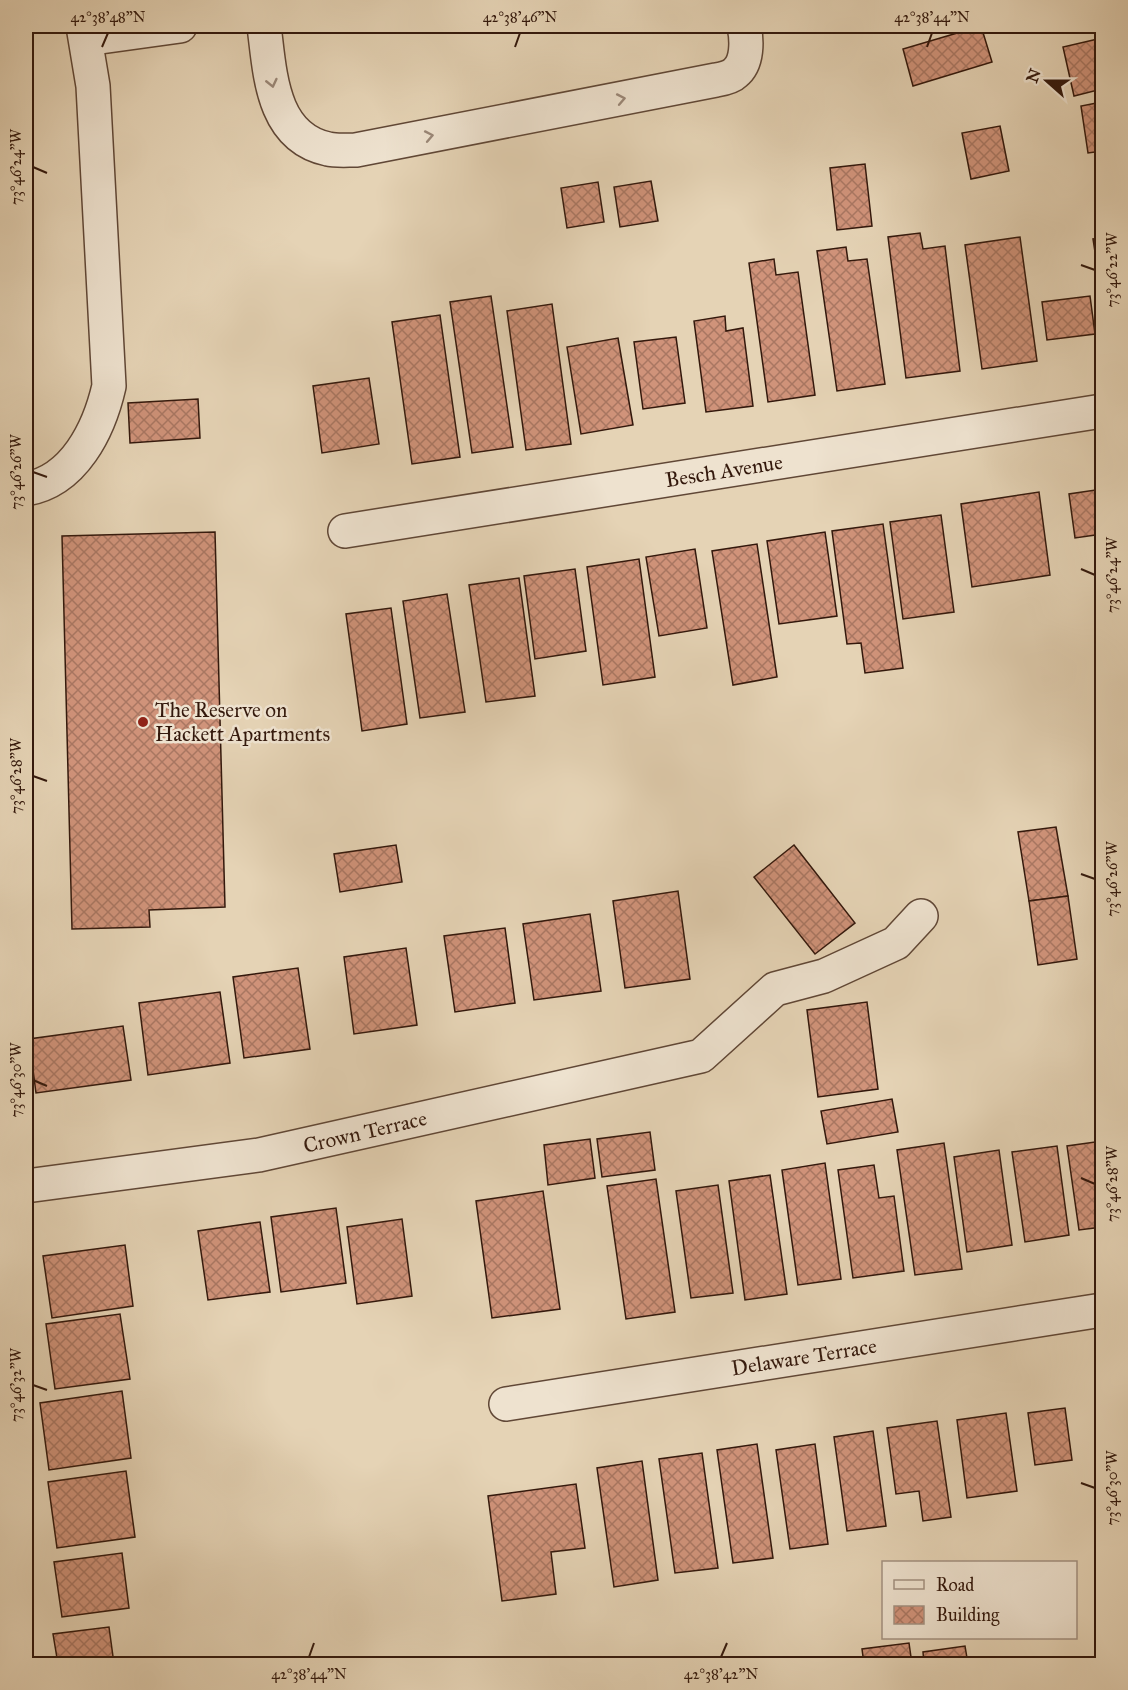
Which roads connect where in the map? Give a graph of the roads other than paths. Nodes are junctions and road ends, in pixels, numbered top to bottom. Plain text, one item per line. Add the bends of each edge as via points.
1 (180, 26) edge
2 (264, 26) edge
3 (744, 26) edge
4 (84, 32) edge
5 (1102, 411) edge
6 (26, 489) edge
7 (345, 531) dead end
8 (921, 916) dead end
9 (26, 1186) edge
10 (1102, 1310) edge
11 (506, 1404) dead end

1 - 4 street
2 -> 3 street via 278,107 290,128 306,141 328,150 356,150 716,80 735,74 744,60
4 - 6 street via 93,86 108,386 104,408 87,443 67,468 43,486
5 - 7 street, Besch Avenue
8 - 9 street, Crown Terrace via 896,943 824,976 775,989 701,1056 259,1155
10 - 11 street, Delaware Terrace

